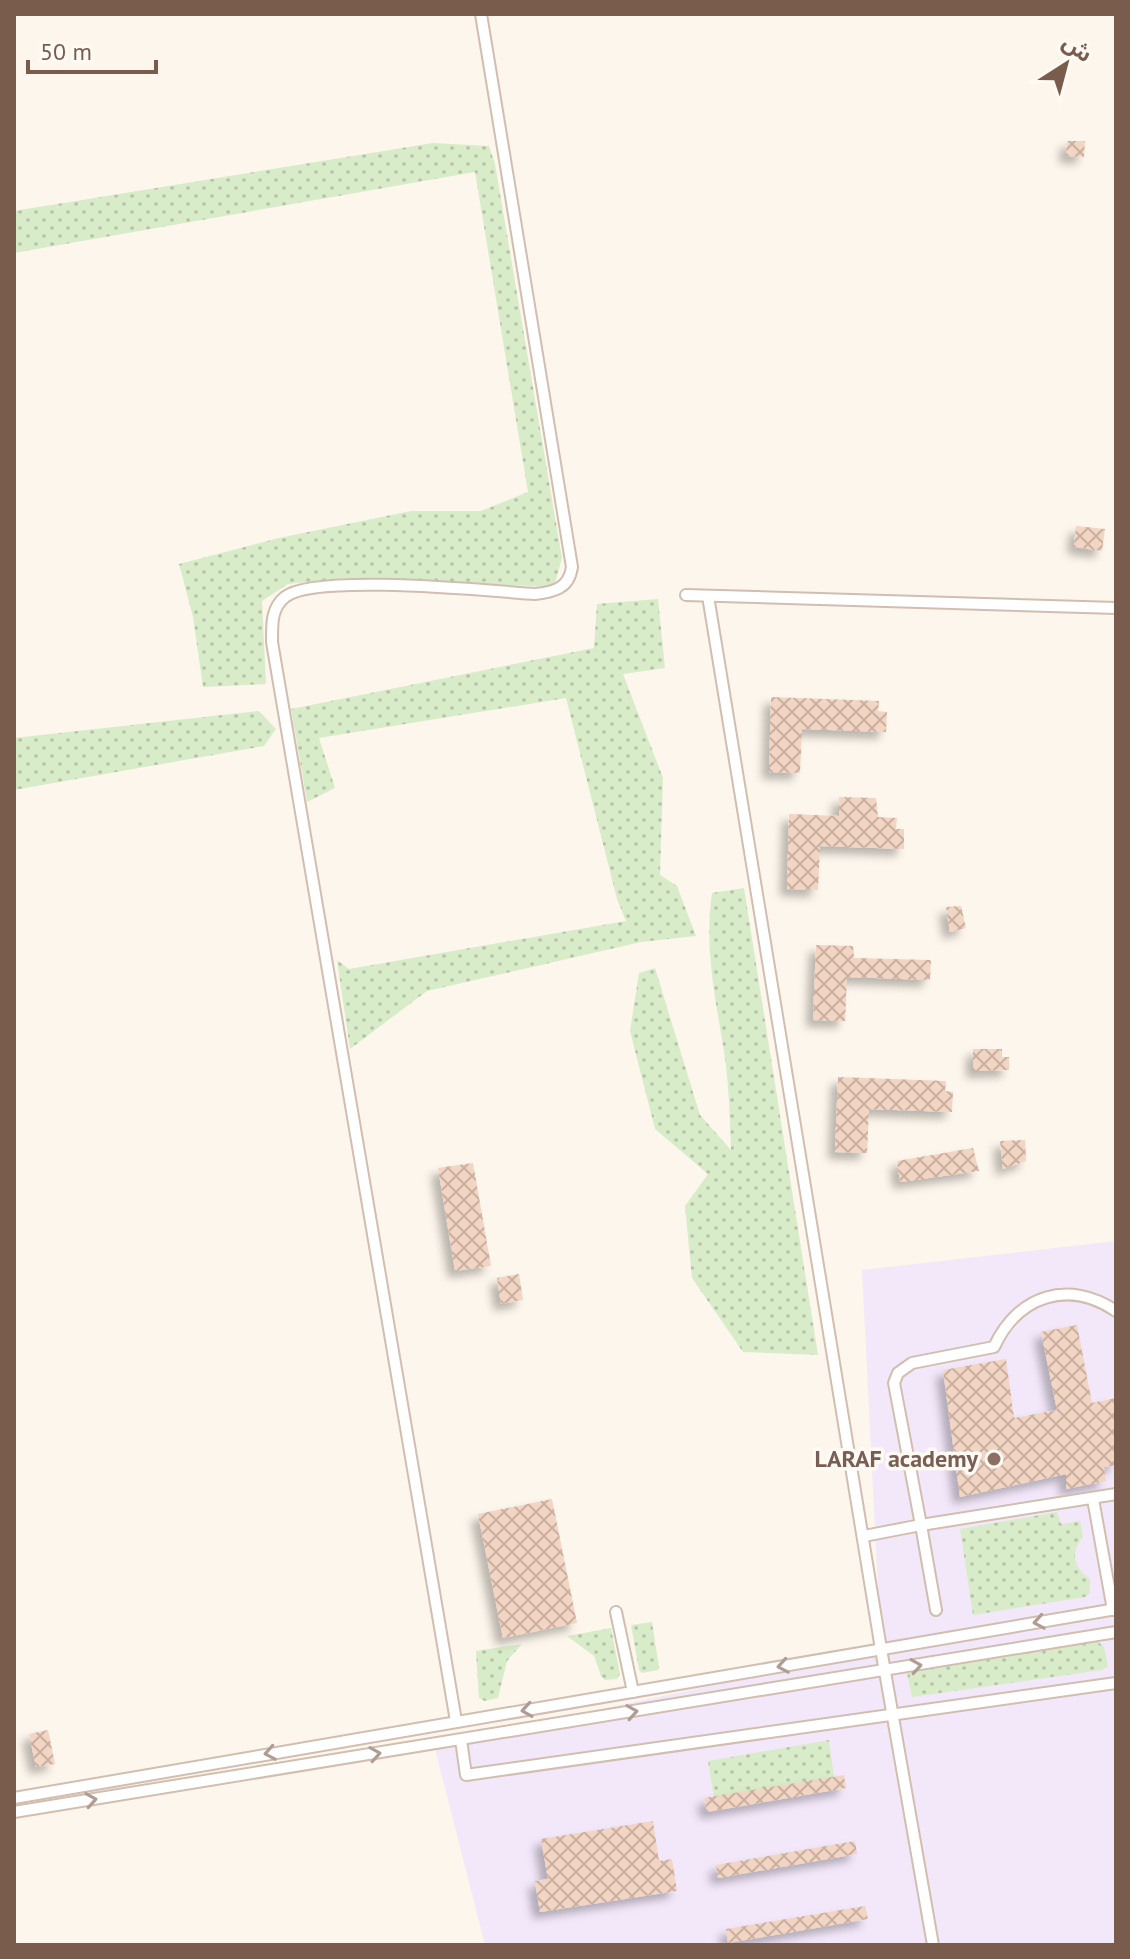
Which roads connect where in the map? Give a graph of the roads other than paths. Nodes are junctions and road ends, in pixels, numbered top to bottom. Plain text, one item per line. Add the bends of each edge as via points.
1 (481, 14) edge
2 (686, 595) dead end
3 (708, 596) junction
4 (1116, 608) edge
5 (1116, 1311) edge
6 (1116, 1494) edge
7 (1093, 1499) junction
8 (921, 1525) junction
9 (864, 1536) junction
10 (1114, 1609) edge
11 (936, 1610) dead end
12 (616, 1612) dead end
13 (1116, 1632) edge
14 (881, 1649) junction
15 (885, 1671) junction
16 (1116, 1683) edge
17 (633, 1692) junction
18 (894, 1715) junction
19 (456, 1721) junction
20 (461, 1740) junction
21 (14, 1798) edge
22 (14, 1812) edge
23 (933, 1945) edge

1 - 19 lane via 570,576 554,592 535,594 352,583 304,589 275,607 271,622
2 - 3 lane
3 - 4 lane
3 - 9 lane
5 - 8 lane via 1076,1293 1043,1298 1015,1315 994,1347 912,1363 898,1373 894,1383
6 - 7 lane
7 - 8 lane
7 - 10 lane
8 - 9 lane
8 - 11 lane
9 - 14 lane
10 -> 14 lane
12 - 17 lane
15 -> 13 lane
14 - 15 lane
14 -> 17 lane
15 - 18 lane
20 -> 15 lane
16 - 18 lane
17 -> 19 lane
18 - 20 lane via 466,1775
18 - 23 lane
19 -> 21 lane
22 -> 20 lane

